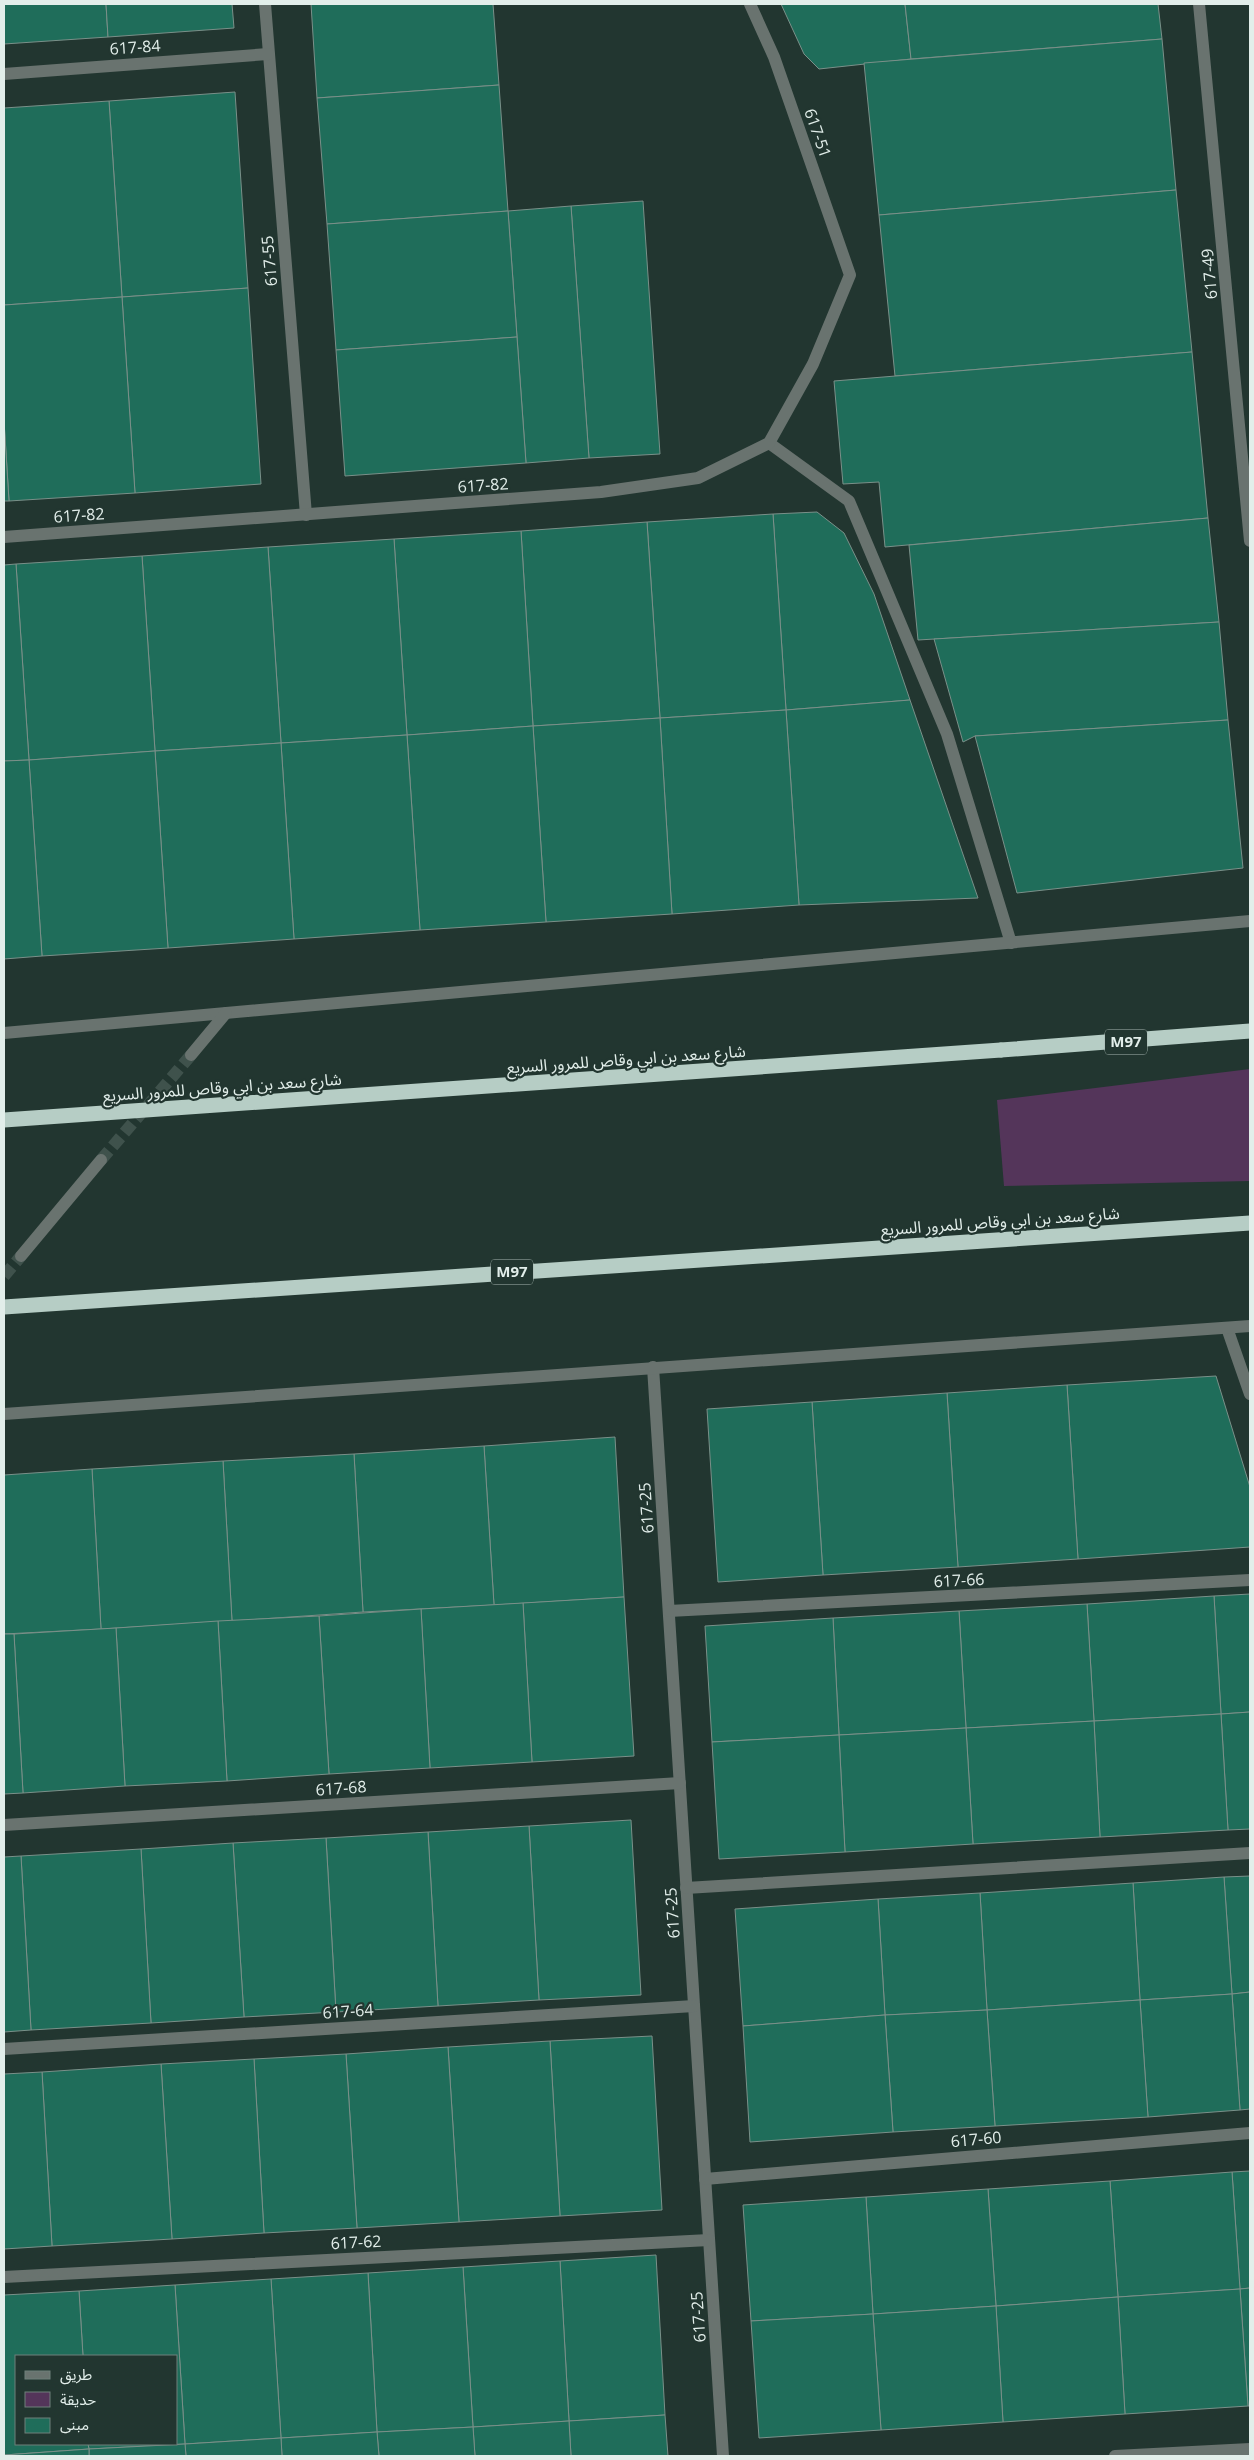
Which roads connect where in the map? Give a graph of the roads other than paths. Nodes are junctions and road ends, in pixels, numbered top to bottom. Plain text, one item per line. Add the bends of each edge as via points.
1 (265, 4) edge
2 (750, 4) edge
3 (1199, 4) edge
4 (268, 54) junction
5 (4, 74) edge
6 (769, 443) junction
7 (306, 515) junction
8 (4, 537) edge
9 (1250, 541) edge
10 (1250, 921) edge
11 (1011, 943) junction
12 (226, 1013) junction
13 (1250, 1031) edge
14 (4, 1033) edge
15 (191, 1055) tunnel mouth
16 (4, 1120) edge
17 (101, 1160) tunnel mouth
18 (1250, 1223) edge
19 (21, 1256) tunnel mouth
20 (4, 1307) edge
21 (1250, 1326) edge
22 (1227, 1328) junction
23 (653, 1367) junction
24 (1250, 1394) edge
25 (4, 1414) edge
26 (1250, 1580) edge
27 (669, 1611) junction
28 (680, 1783) junction
29 (4, 1825) edge
30 (1250, 1854) edge
31 (686, 1888) junction
32 (694, 2006) junction
33 (4, 2049) edge
34 (1250, 2132) edge
35 (705, 2178) junction
36 (709, 2240) junction
37 (4, 2277) edge
38 (1250, 2449) edge
39 (723, 2456) edge
40 (1115, 2456) edge

1 - 4 street, 617-55
2 - 6 street, 617-51 via 774,57 850,275 812,364
3 - 9 street, 617-49
4 - 5 street, 617-84
4 - 7 street, 617-55
6 - 7 street, 617-82 via 698,478 601,492
6 - 11 street via 849,500 947,734
7 - 8 street, 617-82
10 - 11 street
11 - 12 street
12 - 14 street
12 - 15 street
13 - 16 highway, شارع سعد بن ابي وقاص للمرور السريع / M97, bridge
17 - 19 street
18 - 20 highway, شارع سعد بن ابي وقاص للمرور السريع / M97
21 - 22 street
22 - 23 street
22 - 24 street
23 - 25 street
23 - 27 street, 617-25
26 - 27 street, 617-66
27 - 28 street, 617-25
28 - 29 street, 617-68
28 - 31 street, 617-25
30 - 31 street
31 - 32 street, 617-25
32 - 33 street, 617-64
32 - 35 street, 617-25
34 - 35 street, 617-60
35 - 36 street, 617-25
36 - 37 street, 617-62
36 - 39 street, 617-25
38 - 40 street

